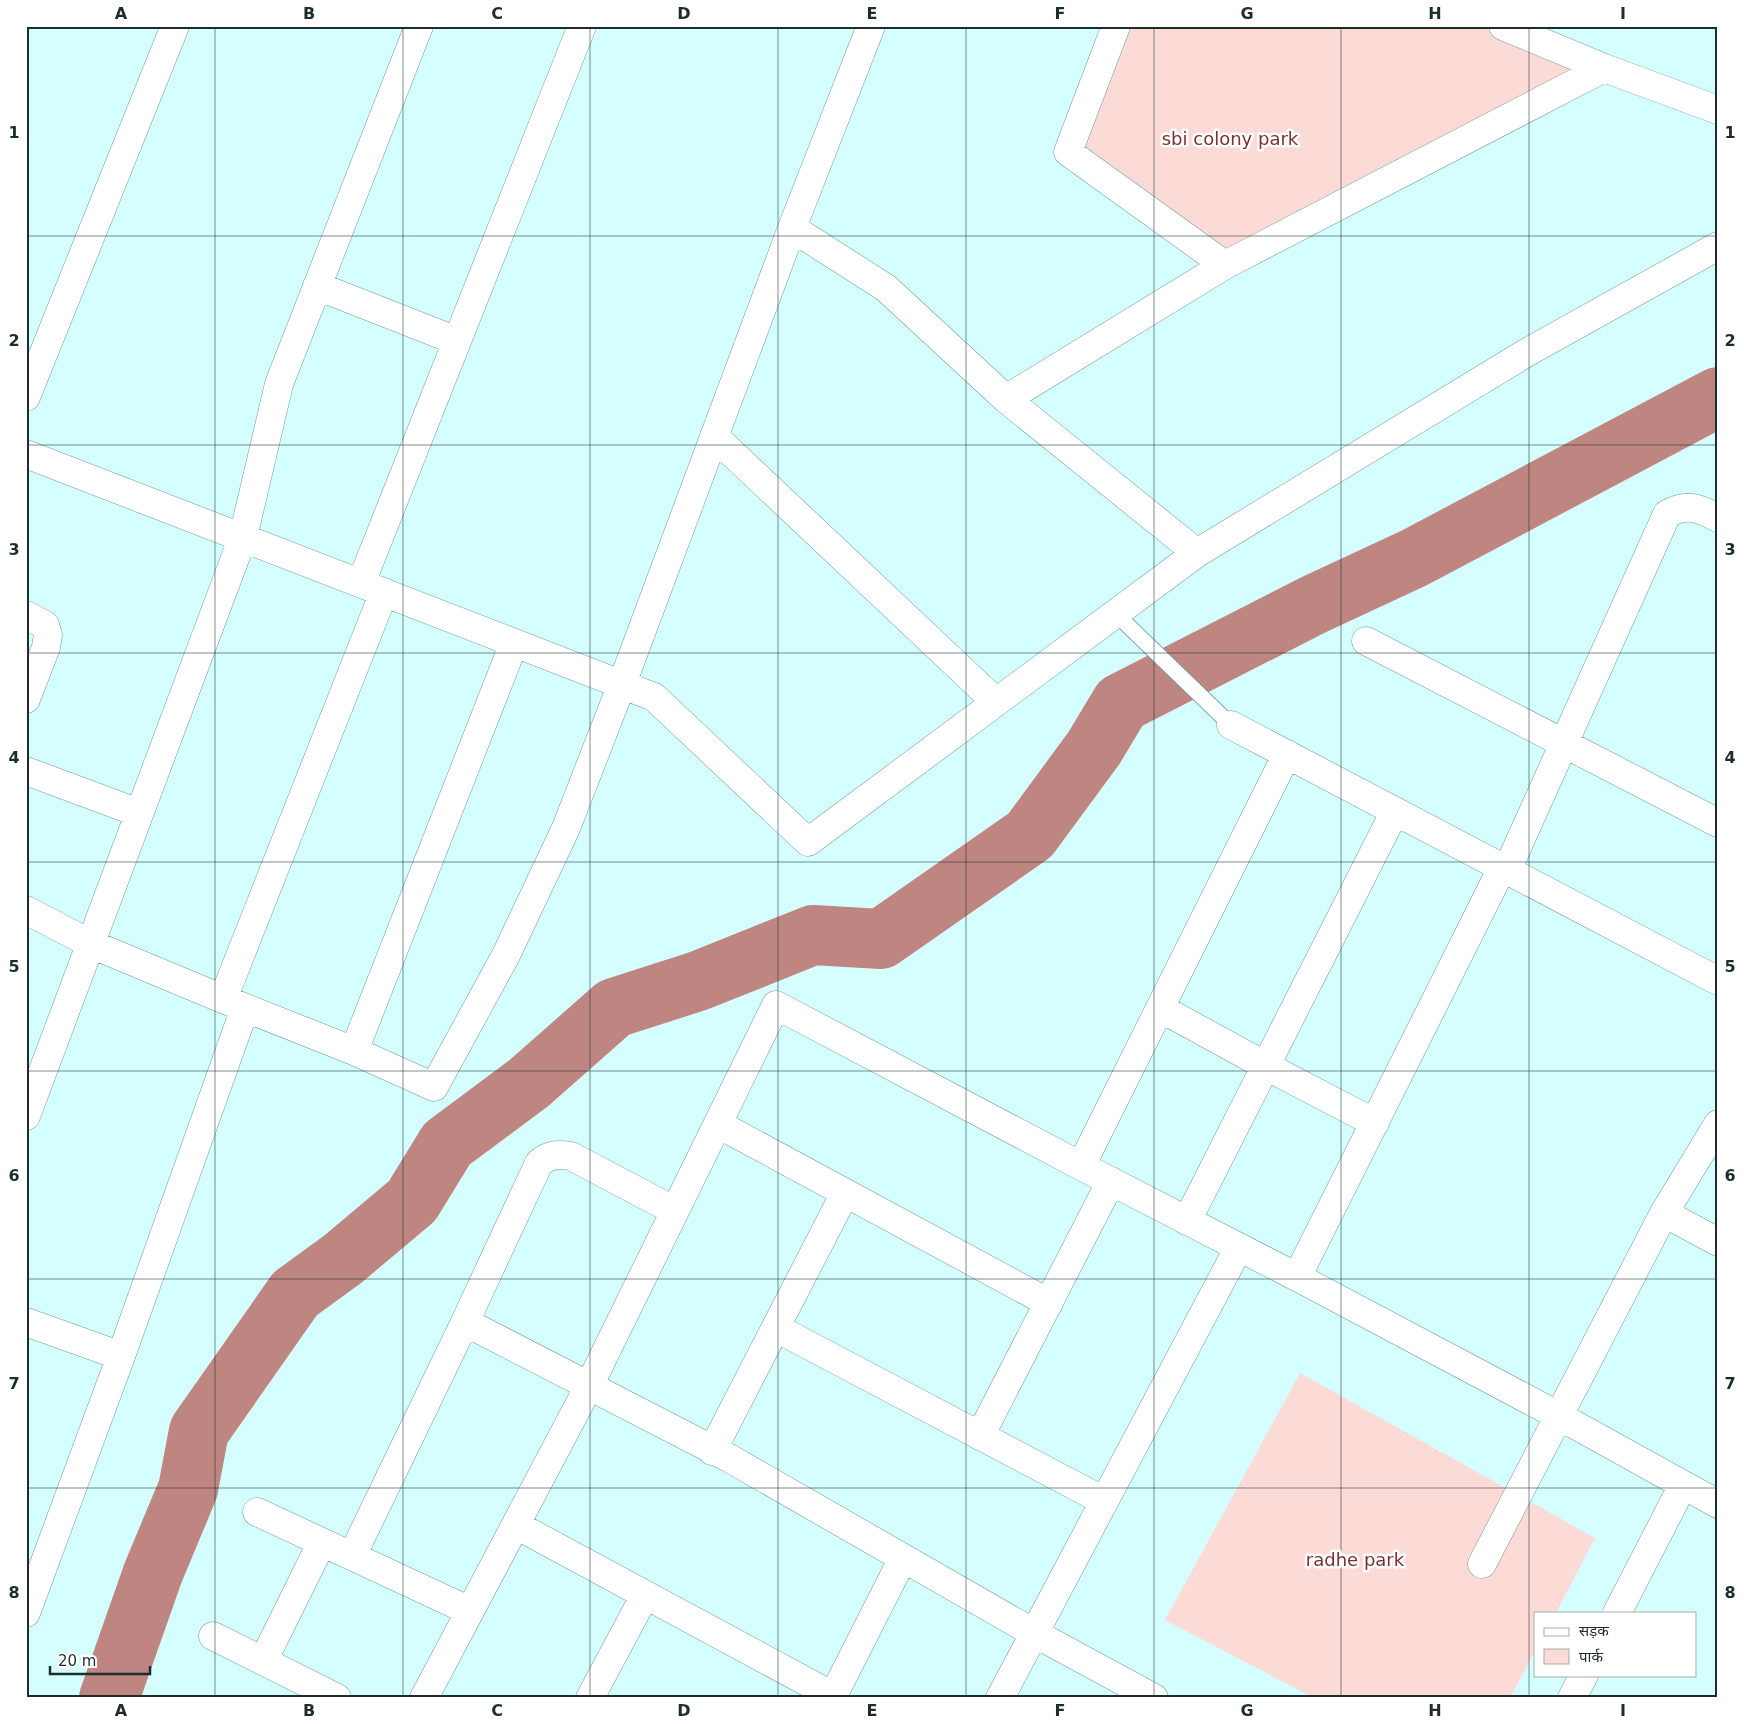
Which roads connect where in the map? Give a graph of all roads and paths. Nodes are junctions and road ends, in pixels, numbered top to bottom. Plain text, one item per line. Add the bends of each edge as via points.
1 (175, 26) edge
2 (419, 26) edge
3 (582, 26) edge
4 (871, 26) edge
5 (1116, 26) edge
6 (1503, 26) edge
7 (1604, 68) junction
8 (1718, 110) edge
9 (792, 228) junction
10 (1718, 246) edge
11 (1225, 265) junction
12 (316, 286) junction
13 (457, 341) junction
14 (26, 398) edge
15 (1006, 399) junction
16 (714, 436) junction
17 (26, 454) edge
18 (1718, 518) edge
19 (243, 538) junction
20 (1197, 553) junction
21 (372, 588) junction
22 (1116, 614) junction
23 (26, 615) edge
24 (1366, 641) dead end
25 (514, 643) junction
26 (622, 684) junction
27 (26, 699) edge
28 (996, 702) junction
29 (1231, 725) joint
30 (1563, 744) junction
31 (1287, 754) junction
32 (26, 771) edge
33 (1395, 811) junction
34 (139, 813) junction
35 (1718, 823) edge
36 (1504, 869) junction
37 (26, 910) edge
38 (91, 944) junction
39 (1718, 981) edge
40 (234, 1004) junction
41 (1160, 1008) junction
42 (354, 1051) junction
43 (1266, 1066) junction
44 (26, 1116) edge
45 (1375, 1122) junction
46 (718, 1124) junction
47 (1718, 1124) edge
48 (1081, 1166) junction
49 (1111, 1181) junction
50 (845, 1193) junction
51 (675, 1211) junction
52 (1664, 1213) junction
53 (1188, 1221) junction
54 (1718, 1242) edge
55 (1239, 1247) junction
56 (1297, 1277) junction
57 (1049, 1303) junction
58 (26, 1322) edge
59 (465, 1322) junction
60 (776, 1328) junction
61 (121, 1356) junction
62 (589, 1386) junction
63 (1560, 1416) junction
64 (980, 1436) junction
65 (712, 1451) junction
66 (1683, 1485) junction
67 (1104, 1500) junction
68 (1718, 1504) edge
69 (257, 1512) dead end
70 (516, 1524) junction
71 (322, 1542) junction
72 (352, 1556) junction
73 (902, 1558) junction
74 (1482, 1564) dead end
75 (645, 1595) junction
76 (470, 1611) junction
77 (26, 1612) edge
78 (1618, 1612) edge
79 (1034, 1633) junction
80 (213, 1636) dead end
81 (263, 1661) junction
82 (1583, 1676) edge
83 (833, 1697) edge
84 (337, 1698) edge
85 (424, 1698) edge
86 (590, 1698) edge
87 (1000, 1698) edge
88 (1154, 1698) edge
89 (1572, 1698) edge

1 - 14 street
2 - 12 street
3 - 13 street
4 - 9 street
5 - 11 street via 1068,152
6 - 7 street
7 - 8 street
7 - 11 street
9 - 15 street via 886,288
9 - 16 street
10 - 20 street via 1526,354
11 - 15 street
12 - 13 street
12 - 19 street via 279,384
13 - 21 street
15 - 20 street
16 - 26 street
16 - 28 street
17 - 19 street
18 - 30 street via 1701,509 1683,507 1667,514
19 - 21 street
19 - 34 street
20 - 22 street
21 - 25 street
21 - 40 street
22 - 28 street
22 - 29 lane
23 - 27 street via 45,625 48,635
24 - 30 street
25 - 26 street
25 - 42 street
26 - 28 street via 654,697 808,842
26 - 42 street via 566,828 506,955 434,1087
29 - 31 street
30 - 35 street
30 - 36 street
31 - 33 street
31 - 41 street
32 - 34 street
33 - 36 street
33 - 43 street
34 - 38 street
36 - 39 street
36 - 45 street
37 - 38 street
38 - 40 street
38 - 44 street
40 - 42 street
40 - 61 street
41 - 43 street
41 - 48 street
43 - 45 street
43 - 53 street
45 - 56 street
46 - 48 street via 776,1005
46 - 50 street
46 - 51 street
47 - 52 street
48 - 49 street
49 - 53 street
49 - 57 street
50 - 57 street
50 - 60 street
51 - 59 street via 571,1156 548,1156 539,1163
51 - 62 street
52 - 54 street
52 - 63 street
53 - 55 street
55 - 56 street
55 - 67 street
56 - 63 street
57 - 64 street
58 - 61 street
59 - 62 street
59 - 72 street
60 - 64 street
60 - 65 street
61 - 77 street
62 - 65 street
62 - 70 street
63 - 66 street
63 - 74 street
64 - 67 street
65 - 73 street
66 - 68 street
66 - 78 street
67 - 79 street
69 - 71 street
70 - 75 street
70 - 76 street
71 - 72 street
71 - 81 street
72 - 76 street
73 - 79 street
73 - 83 street
75 - 83 street
75 - 86 street
76 - 85 street
79 - 87 street
79 - 88 street
80 - 81 street
81 - 84 street
82 - 89 street

